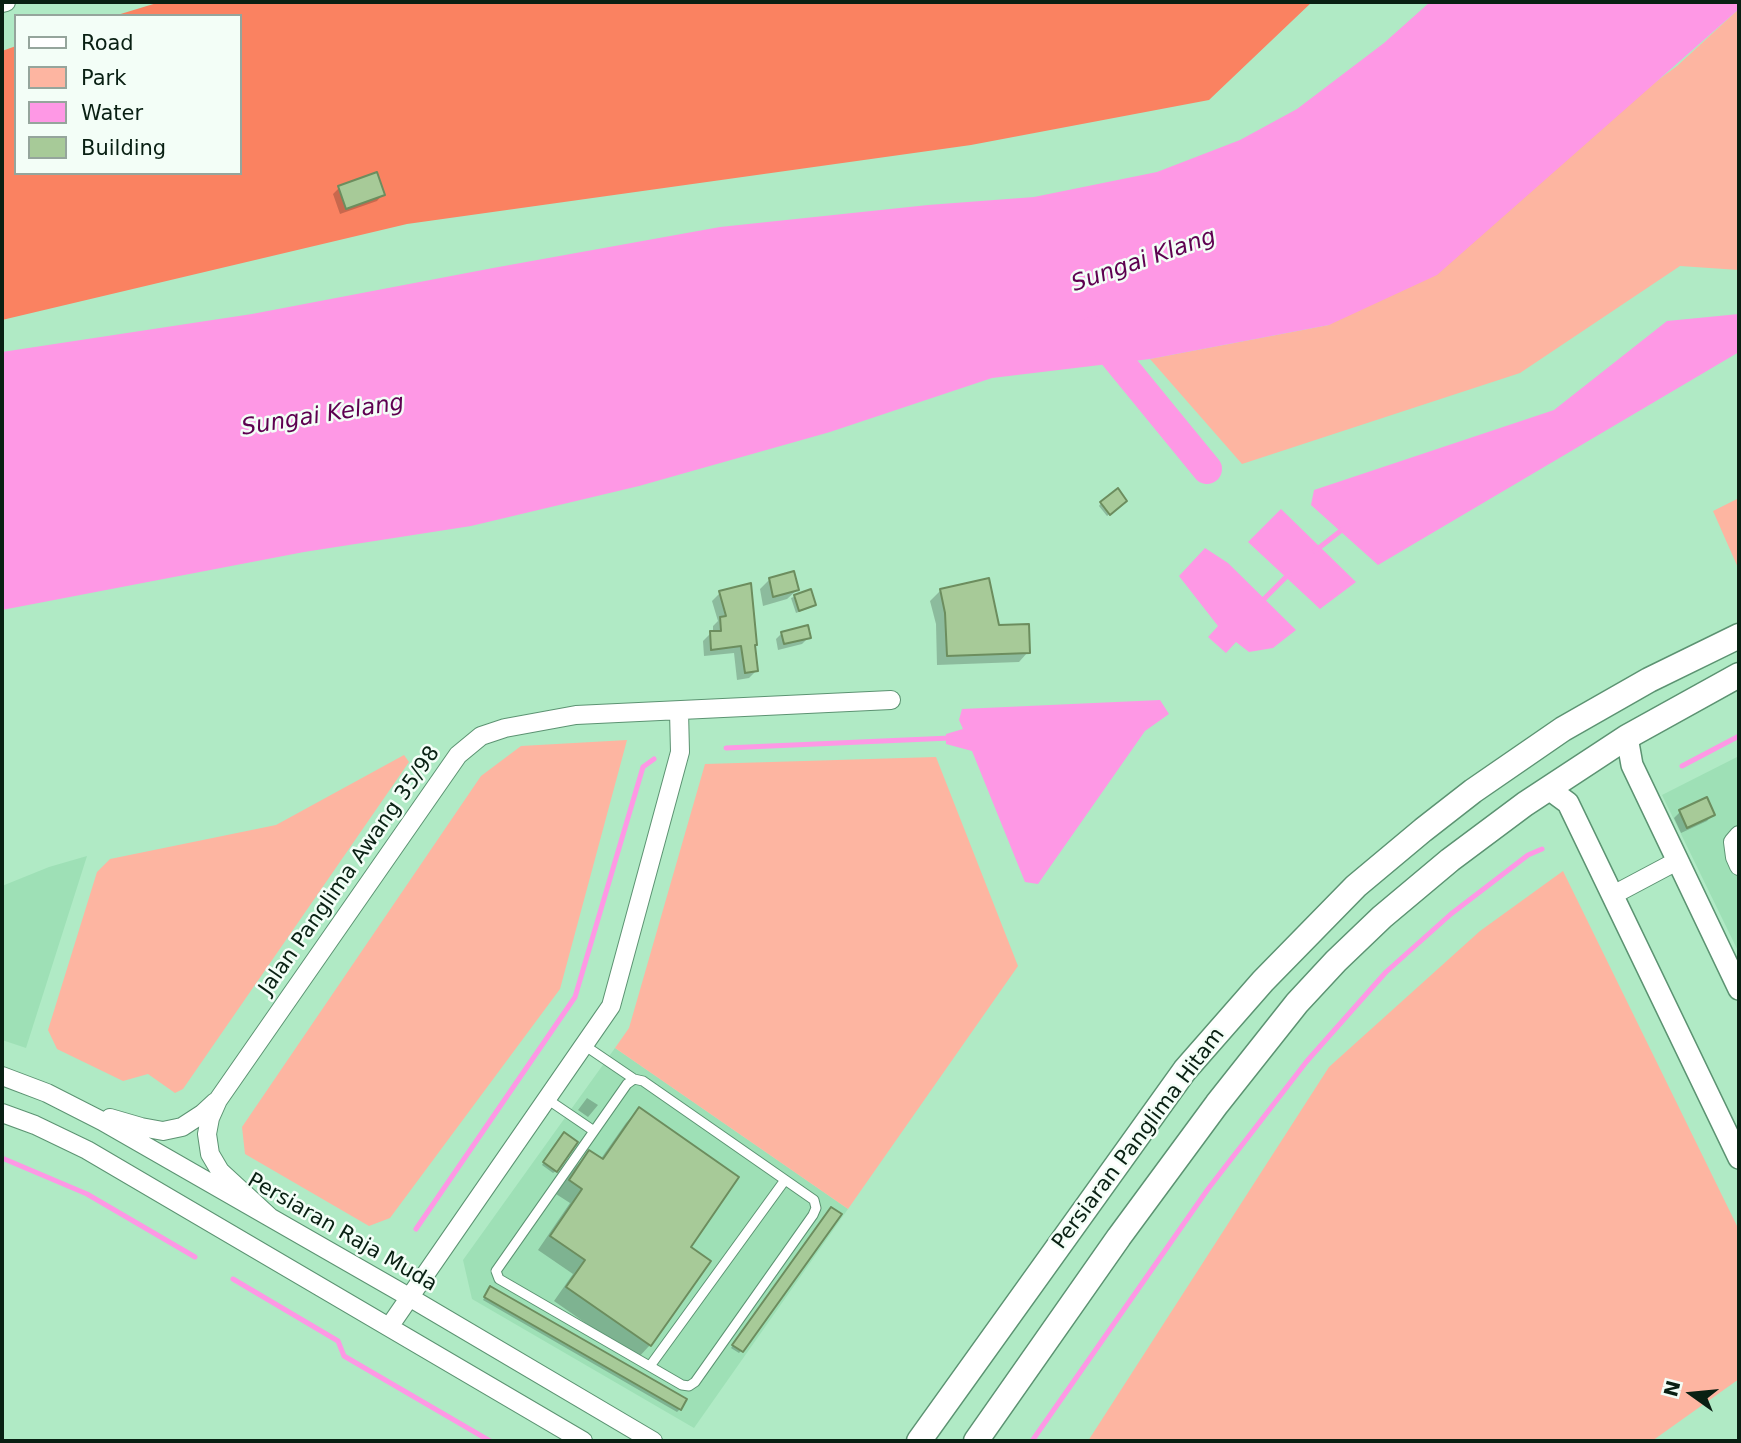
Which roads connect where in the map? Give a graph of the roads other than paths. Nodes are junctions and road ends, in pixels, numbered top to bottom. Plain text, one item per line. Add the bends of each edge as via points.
1 (1739, 636) edge
2 (1739, 675) edge
3 (891, 700) dead end
4 (679, 711) junction
5 (1627, 737) junction
6 (1549, 789) junction
7 (1736, 839) edge
8 (1678, 861) junction
9 (1739, 866) edge
10 (1613, 895) junction
11 (1739, 989) edge
12 (584, 1045) junction
13 (2, 1076) edge
14 (634, 1079) junction
15 (547, 1099) junction
16 (218, 1100) junction
17 (81, 1110) junction
18 (2, 1113) edge
19 (594, 1131) junction
20 (1739, 1158) edge
21 (785, 1180) junction
22 (271, 1218) junction
23 (409, 1297) junction
24 (389, 1326) junction
25 (650, 1366) junction
26 (583, 1441) edge
27 (653, 1441) edge
28 (919, 1441) edge
29 (976, 1441) edge

1 - 28 main road, Persiaran Panglima Hitam via 1563,729 1473,791 1356,886 1185,1070
2 - 5 main road, Persiaran Panglima Hitam
3 - 4 street, Jalan Panglima Awang 35/98
4 - 12 street via 680,752 611,1006
4 - 16 street, Jalan Panglima Awang 35/98 via 576,715 505,728 481,736 458,755
5 - 6 main road, Persiaran Panglima Hitam
5 - 8 street via 1632,765
6 - 10 street via 1568,803
6 - 29 main road, Persiaran Panglima Hitam via 1450,860 1382,917 1297,1003 1127,1226
7 - 9 street
8 - 10 street
8 - 11 street
10 - 20 street
12 - 14 lane
12 - 15 street
13 - 17 street, Persiaran Raja Muda
14 - 19 lane
14 - 21 lane
15 - 19 lane
15 - 23 street
16 - 17 street via 182,1127 163,1131
16 - 22 street via 207,1134 210,1154 220,1171
17 - 22 street, Persiaran Raja Muda
18 - 24 street via 87,1150
19 - 25 lane via 496,1270 499,1279
21 - 25 lane
21 - 25 lane via 814,1200 813,1215 695,1382 682,1385
22 - 23 street, Persiaran Raja Muda
23 - 24 street
23 - 27 street, Persiaran Raja Muda
24 - 26 street

